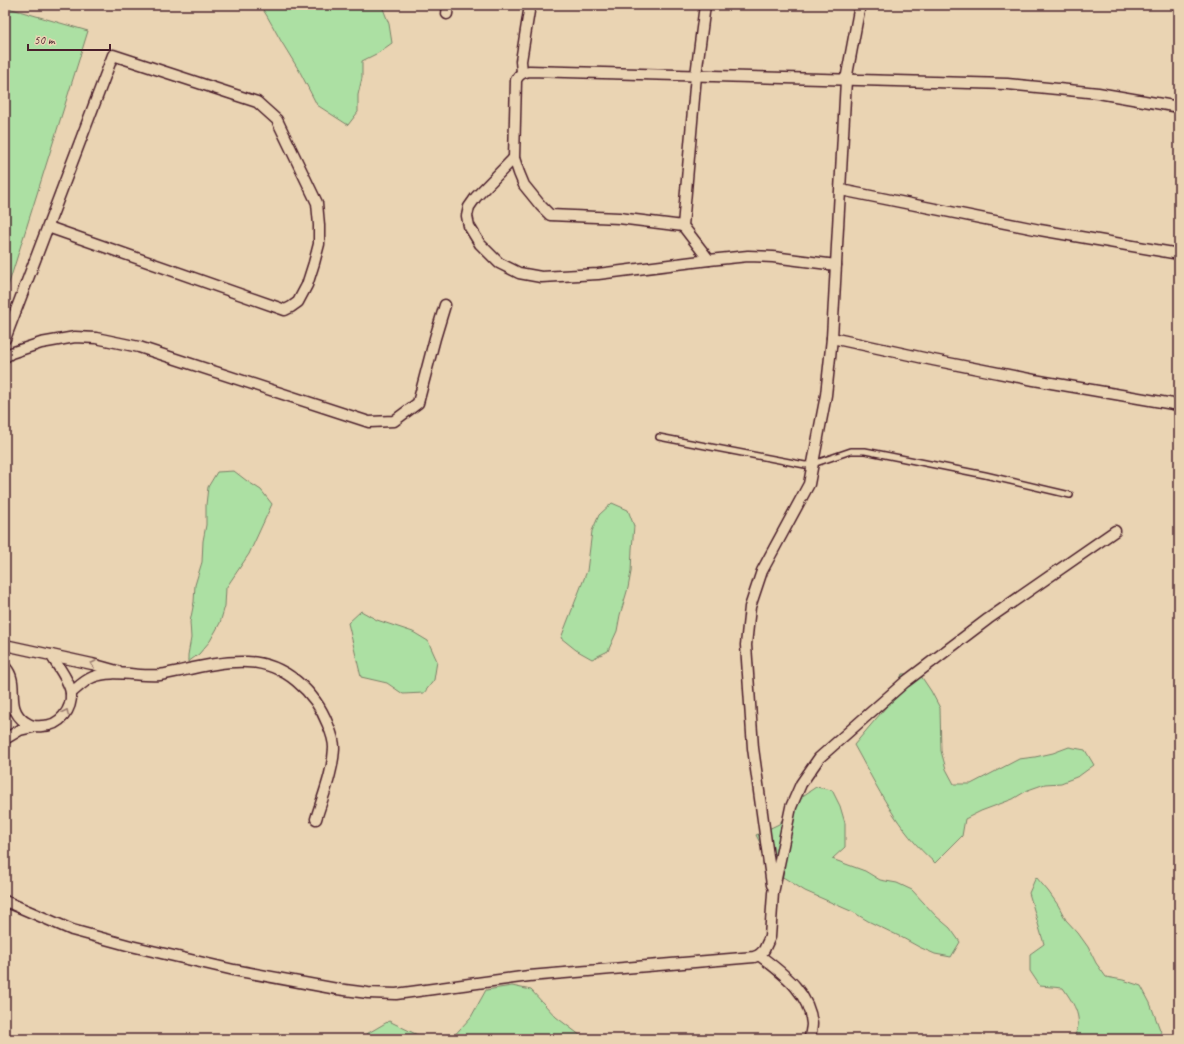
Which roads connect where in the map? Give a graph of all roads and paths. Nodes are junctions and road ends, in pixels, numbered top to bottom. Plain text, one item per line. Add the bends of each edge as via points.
1 (530, 5) edge
2 (705, 5) edge
3 (860, 5) edge
4 (522, 72) junction
5 (696, 75) junction
6 (846, 80) junction
7 (1179, 107) edge
8 (514, 158) junction
9 (841, 190) junction
10 (683, 226) junction
11 (48, 227) junction
12 (1179, 254) edge
13 (709, 260) junction
14 (836, 265) junction
15 (445, 305) dead end
16 (832, 338) junction
17 (5, 339) edge
18 (5, 357) edge
19 (1179, 405) edge
20 (659, 437) dead end
21 (813, 464) junction
22 (1070, 495) dead end
23 (1115, 531) dead end
24 (5, 645) edge
25 (51, 655) junction
26 (5, 667) edge
27 (131, 674) junction
28 (71, 693) junction
29 (12, 699) junction
30 (5, 712) edge
31 (33, 727) junction
32 (5, 739) edge
33 (316, 819) dead end
34 (773, 893) junction
35 (5, 901) edge
36 (759, 955) junction
37 (810, 1039) edge

1 - 4 street via 521,61
2 - 5 street
3 - 6 street
4 - 5 street
4 - 8 street via 516,80
5 - 6 street
5 - 10 street
6 - 7 street via 1007,84 1098,93
6 - 9 street
8 - 10 street via 524,185 550,215 620,218
8 - 13 street via 476,197 467,216 469,226 480,244 499,263 519,273 541,277 598,274
9 - 12 street via 1040,230
9 - 14 street
10 - 13 street
11 - 11 street via 113,55 257,102 277,120 317,203 319,225 318,244 307,285 298,302 285,310
11 - 17 street
13 - 14 street via 748,256
14 - 16 street
15 - 18 street via 418,403 394,421 369,422 139,348 96,338 75,337 41,343
16 - 19 street via 1034,380
16 - 21 street via 826,395
20 - 21 lane via 805,465
21 - 22 lane via 851,451 865,451
21 - 34 street via 809,484 762,571 750,607 746,645 753,748
23 - 34 street via 988,619 905,682 819,758 801,784 791,807
24 - 25 street
27 -> 25 street
25 - 28 street
26 - 29 street via 9,671 13,686
27 - 28 street via 103,674 86,681
27 - 33 street via 159,675 209,665 246,662 266,664 282,671 298,683 311,694 324,713 334,747 332,766
31 -> 28 street via 46,726 63,717
29 - 30 street
29 - 31 street via 19,717
31 - 32 street via 20,730
34 - 36 street via 770,937
35 - 36 street via 72,930 131,946 234,970 368,993 396,994 529,976
36 - 37 street via 785,975 804,998 812,1025

